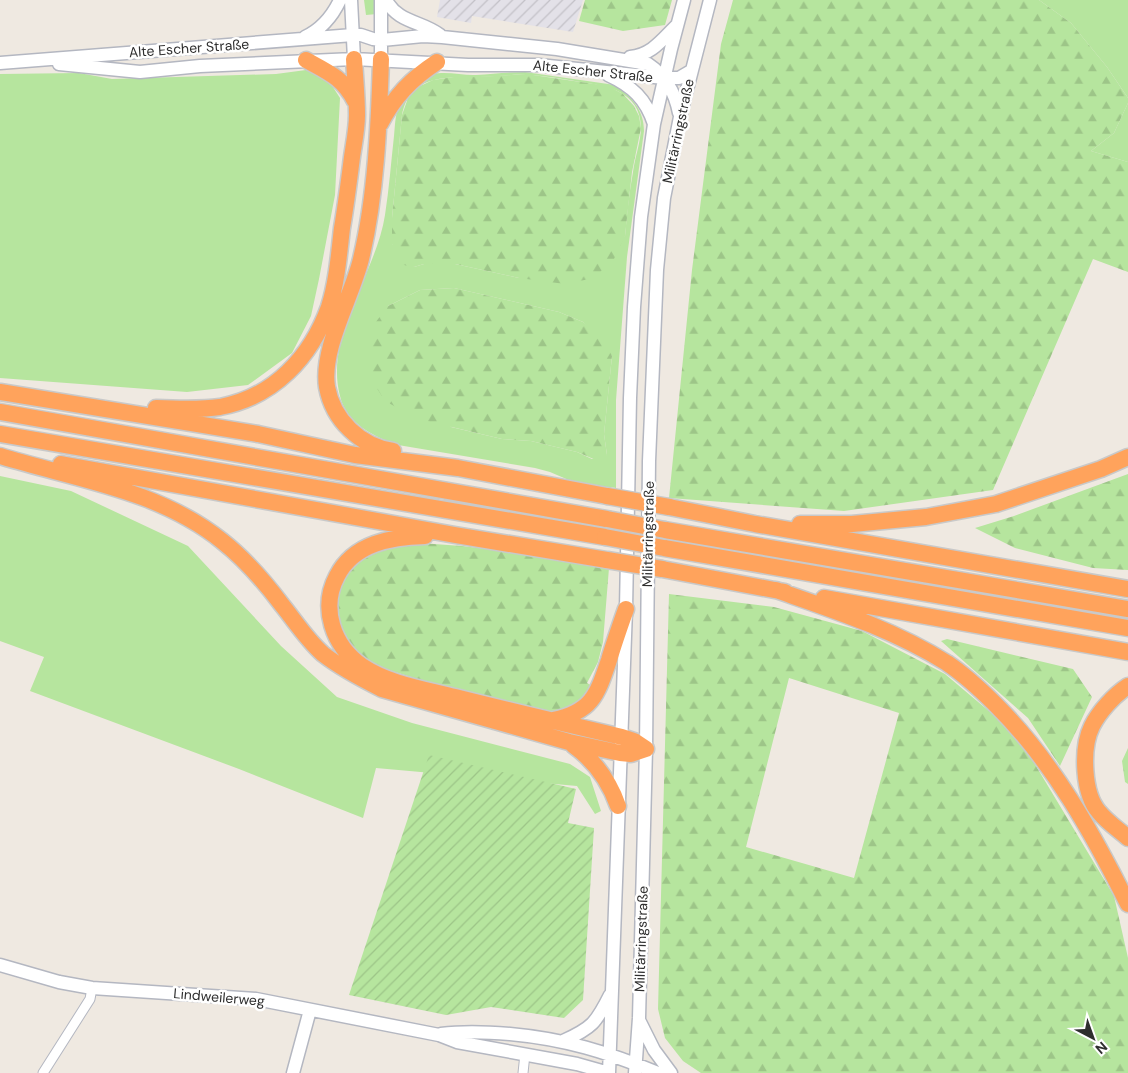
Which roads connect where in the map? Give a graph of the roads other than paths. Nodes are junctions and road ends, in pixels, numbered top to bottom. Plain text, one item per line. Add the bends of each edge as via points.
1 (340, 0) edge
2 (351, 0) edge
3 (381, 0) edge
4 (386, 0) edge
5 (684, 0) edge
6 (710, 0) edge
7 (678, 24) junction
8 (353, 35) junction
9 (442, 37) junction
10 (299, 39) junction
11 (382, 40) junction
12 (620, 58) junction
13 (354, 59) junction
14 (381, 59) junction
15 (306, 60) junction
16 (30, 62) junction
17 (437, 62) junction
18 (0, 63) edge
19 (597, 70) junction
20 (691, 71) junction
21 (664, 78) junction
22 (356, 102) junction
23 (680, 117) junction
24 (654, 124) junction
25 (378, 128) junction
26 (0, 392) edge
27 (78, 404) junction
28 (0, 412) edge
29 (0, 434) edge
30 (0, 454) edge
31 (1128, 457) edge
32 (458, 468) junction
33 (328, 469) junction
34 (756, 524) junction
35 (455, 535) junction
36 (1128, 589) edge
37 (776, 590) junction
38 (626, 609) junction
39 (1128, 609) edge
40 (1128, 628) edge
41 (1128, 652) edge
42 (1128, 686) edge
43 (552, 720) junction
44 (569, 742) junction
45 (621, 745) junction
46 (646, 749) junction
47 (618, 806) junction
48 (1128, 838) edge
49 (1128, 904) edge
50 (0, 965) edge
51 (92, 988) junction
52 (612, 990) junction
53 (310, 1010) junction
54 (639, 1018) junction
55 (438, 1034) junction
56 (563, 1041) junction
57 (525, 1054) junction
58 (610, 1054) junction
59 (635, 1068) edge
60 (43, 1073) edge
61 (293, 1073) edge
62 (523, 1073) edge
63 (609, 1073) edge
64 (658, 1073) edge
65 (671, 1073) edge

1 - 10 main road via 330,18 316,32
2 - 8 main road
3 - 11 main road
4 - 9 main road via 398,15
5 - 7 main road, Militärringstraße
6 - 20 main road, Militärringstraße
7 - 12 main road via 655,49 638,56
7 - 21 main road, Militärringstraße
8 - 10 main road, Alte Escher Straße
8 - 11 main road, Alte Escher Straße
8 - 13 main road
9 - 11 main road, Alte Escher Straße
9 - 12 main road, Alte Escher Straße
10 - 16 main road, Alte Escher Straße
11 - 14 main road
12 - 21 main road, Alte Escher Straße via 648,64
13 - 14 main road, Alte Escher Straße
13 - 15 main road, Alte Escher Straße
13 - 22 highway
14 - 17 main road, Alte Escher Straße
14 - 25 highway
15 - 16 main road, Alte Escher Straße via 140,72
15 - 22 highway via 342,81
16 - 18 main road, Alte Escher Straße
17 - 19 main road, Alte Escher Straße via 539,64
17 - 25 highway via 398,94
19 - 21 main road, Alte Escher Straße
19 - 24 main road via 616,78 639,95 649,108
20 - 21 main road via 678,78
20 - 23 main road, Militärringstraße
21 - 23 main road via 674,93
21 - 24 main road, Militärringstraße
22 - 27 highway via 356,131 334,289 317,336 292,369 276,383 249,398 219,407 169,409
23 - 46 main road, Militärringstraße via 664,198 655,295 649,461
24 - 38 main road, Militärringstraße via 641,217 634,307
25 - 32 highway via 365,238 354,283 330,351 328,387 341,419 365,442
26 - 27 highway
27 - 32 highway via 258,434 355,455
28 - 33 highway
29 - 40 highway, bridge
30 - 35 highway
30 - 44 highway via 124,491 193,521 247,563 323,653 362,679 382,689
31 - 34 highway via 996,504 926,517 852,524
32 - 33 highway
32 - 34 highway, bridge
33 - 39 highway, bridge
34 - 36 highway
35 - 37 highway, bridge
35 - 43 highway via 405,536 359,551 341,569 330,592 328,607 332,628 351,657 384,677 409,686
37 - 41 highway
37 - 49 highway via 868,622 948,664 980,689 1016,725 1050,767 1098,845
38 - 43 highway via 597,693 580,711
38 - 45 main road, Militärringstraße
42 - 48 highway via 1100,713 1091,728 1086,747 1086,769 1088,793 1098,812
43 - 45 highway
44 - 45 highway
44 - 47 highway via 599,768
45 - 46 highway via 632,754
45 - 47 main road, Militärringstraße
46 - 54 main road, Militärringstraße
47 - 52 main road, Militärringstraße
50 - 51 main road, Lindweilerweg
51 - 53 main road, Lindweilerweg via 238,996
51 - 60 street via 90,999
52 - 56 main road via 593,1025
52 - 58 main road, Militärringstraße
53 - 55 main road, Lindweilerweg
53 - 61 main road
54 - 59 main road, Militärringstraße
54 - 65 main road via 654,1050
55 - 56 main road, Lindweilerweg via 491,1032
55 - 57 main road, Lindweilerweg via 457,1042
56 - 58 main road, Lindweilerweg
57 - 62 street
57 - 63 main road, Lindweilerweg
58 - 59 main road, Lindweilerweg
58 - 63 main road, Militärringstraße
59 - 64 main road, Lindweilerweg

